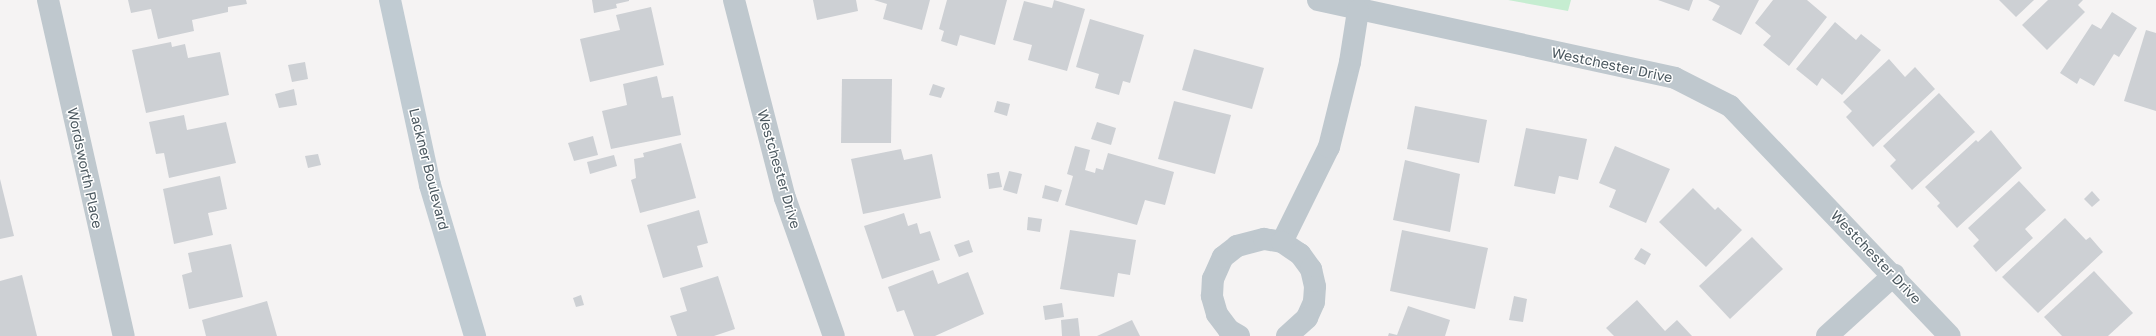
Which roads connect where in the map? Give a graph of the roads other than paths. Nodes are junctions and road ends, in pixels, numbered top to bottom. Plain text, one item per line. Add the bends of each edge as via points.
1 (48, 0) edge
2 (390, 0) edge
3 (734, 0) edge
4 (1318, 0) edge
5 (1358, 10) junction
6 (1282, 242) junction
7 (1894, 275) junction
8 (124, 336) edge
9 (475, 336) edge
10 (834, 336) edge
11 (1239, 336) edge
12 (1287, 336) edge
13 (1827, 336) edge
14 (1950, 336) edge

1 - 8 street, Wordsworth Place
2 - 9 main road, Lackner Boulevard via 430,186
3 - 10 street, Westchester Drive via 785,198
4 - 5 street, Westchester Drive
5 - 6 street via 1350,62 1329,147
5 - 7 street, Westchester Drive via 1676,78 1730,106
6 - 11 street via 1264,239 1237,246 1224,257 1213,279 1212,296 1216,314 1229,330
6 - 12 street via 1300,254 1310,269 1315,287 1314,302 1307,318
7 - 13 street
7 - 14 street, Westchester Drive

